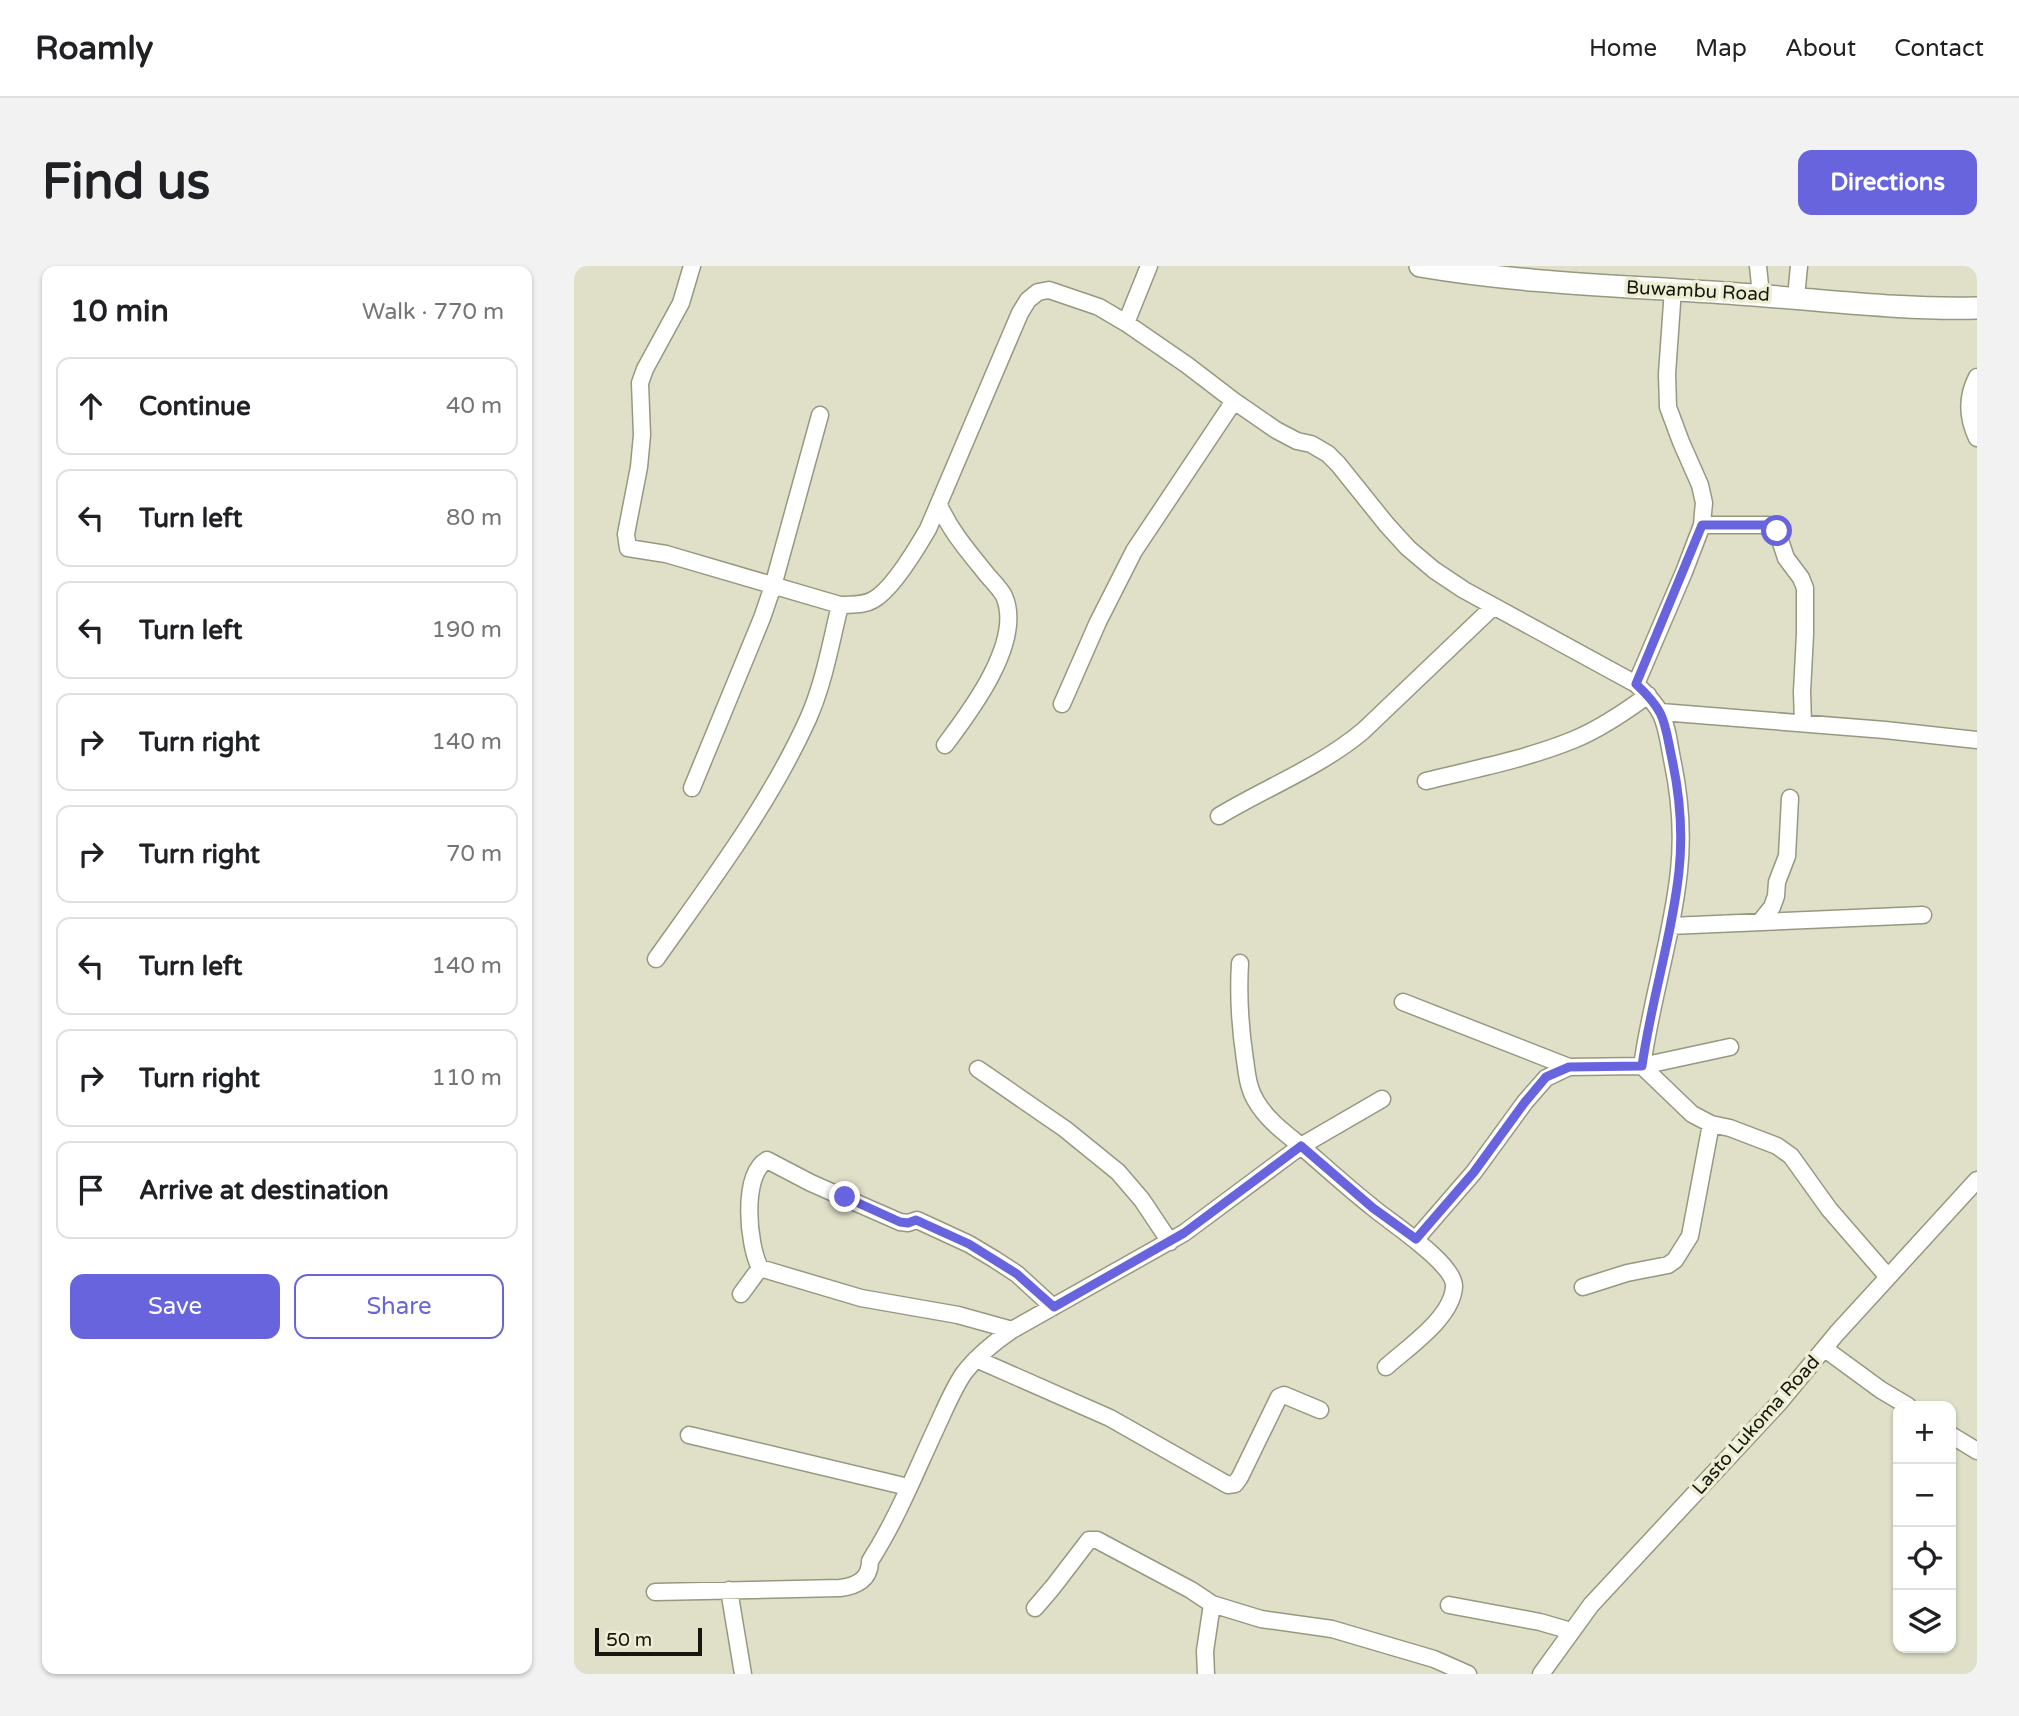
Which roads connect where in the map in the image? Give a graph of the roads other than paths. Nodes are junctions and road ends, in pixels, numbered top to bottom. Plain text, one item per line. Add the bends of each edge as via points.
1 (692, 266) edge
2 (1149, 266) edge
3 (1758, 266) edge
4 (1799, 266) edge
5 (1426, 267) edge
6 (1673, 289) junction
7 (1761, 295) junction
8 (1796, 297) junction
9 (1977, 308) edge
10 (1126, 323) junction
11 (1977, 377) edge
12 (1234, 401) junction
13 (820, 415) dead end
14 (1977, 438) edge
15 (939, 505) junction
16 (1702, 525) junction
17 (773, 586) junction
18 (840, 605) junction
19 (1493, 607) junction
20 (1642, 690) junction
21 (1062, 704) dead end
22 (1661, 712) junction
23 (1803, 723) junction
24 (1977, 740) edge
25 (945, 745) dead end
26 (1426, 781) dead end
27 (692, 788) dead end
28 (1790, 799) dead end
29 (1219, 816) dead end
30 (1923, 915) dead end
31 (1760, 922) junction
32 (1670, 926) junction
33 (656, 960) dead end
34 (1240, 963) dead end
35 (1403, 1002) dead end
36 (1730, 1047) dead end
37 (1642, 1066) junction
38 (1569, 1067) junction
39 (978, 1069) dead end
40 (1382, 1099) dead end
41 (1711, 1124) junction
42 (1301, 1146) junction
43 (1977, 1180) edge
44 (1416, 1239) junction
45 (1170, 1241) junction
46 (760, 1268) junction
47 (1888, 1277) junction
48 (1583, 1287) dead end
49 (741, 1294) dead end
50 (1054, 1307) junction
51 (1012, 1330) junction
52 (1825, 1349) junction
53 (976, 1359) junction
54 (1386, 1367) dead end
55 (1900, 1401) edge
56 (1320, 1410) dead end
57 (689, 1435) dead end
58 (1956, 1437) edge
59 (1977, 1451) edge
60 (908, 1487) junction
61 (730, 1590) junction
62 (655, 1592) dead end
63 (1212, 1604) junction
64 (1448, 1605) dead end
65 (1035, 1608) dead end
66 (1571, 1631) junction
67 (743, 1674) edge
68 (1206, 1674) edge
69 (1468, 1674) edge
70 (1541, 1674) edge

1 - 17 street via 681,303 640,383 642,435 626,534 628,548 666,554
2 - 10 street
3 - 7 street
4 - 8 street
5 - 6 street, Buwambu Road via 1594,286
6 - 7 street, Buwambu Road
6 - 16 street via 1668,407 1700,485
7 - 8 street, Buwambu Road
8 - 9 street, Buwambu Road
10 - 12 street
10 - 15 street via 1099,307 1049,290 1028,300
11 - 14 street via 1968,406
12 - 19 street via 1276,430 1328,454 1415,553
12 - 21 street via 1134,551
13 - 17 street
15 - 18 street via 911,559 884,591 863,604
15 - 25 street via 946,521 1004,596 1008,612 1003,645 990,680
16 - 20 street
16 - 23 street via 1769,525 1777,531 1786,558 1801,578 1805,588
17 - 18 street
17 - 27 street
18 - 33 street via 816,696 796,741 747,826
19 - 20 street
19 - 29 street via 1344,747
20 - 22 street
20 - 26 street via 1626,711 1576,739
22 - 23 street
22 - 32 street via 1681,824
23 - 24 street
28 - 31 street via 1787,856 1772,907
30 - 31 street
31 - 32 street
32 - 37 street
34 - 42 street via 1238,992 1249,1086 1274,1124
35 - 38 street
36 - 37 street
37 - 38 street
37 - 41 street via 1680,1105
38 - 44 street via 1546,1077
39 - 45 street via 1066,1129 1118,1172
40 - 42 street
41 - 47 street via 1777,1146 1791,1156 1829,1209
41 - 48 street via 1690,1236 1675,1260
42 - 44 street
42 - 45 street
43 - 47 street, Lasto Lukoma Road
44 - 54 street via 1451,1275 1453,1290 1443,1315
45 - 50 street
46 - 49 street
46 - 50 street via 749,1208 754,1181 767,1160 900,1222 916,1220 969,1244 1017,1274
46 - 51 street via 834,1292
47 - 52 street, Lasto Lukoma Road
50 - 51 street
51 - 53 street
52 - 55 street
52 - 66 street, Lasto Lukoma Road
53 - 56 street via 1110,1418 1228,1485 1240,1478 1279,1397
53 - 60 street via 963,1375
57 - 60 street
58 - 59 street
60 - 61 street via 860,1583 840,1588
61 - 62 street
61 - 67 street
63 - 65 street via 1103,1542 1089,1539
63 - 68 street
63 - 69 street via 1261,1619 1332,1629 1434,1659
64 - 66 street
66 - 70 street, Lasto Lukoma Road

